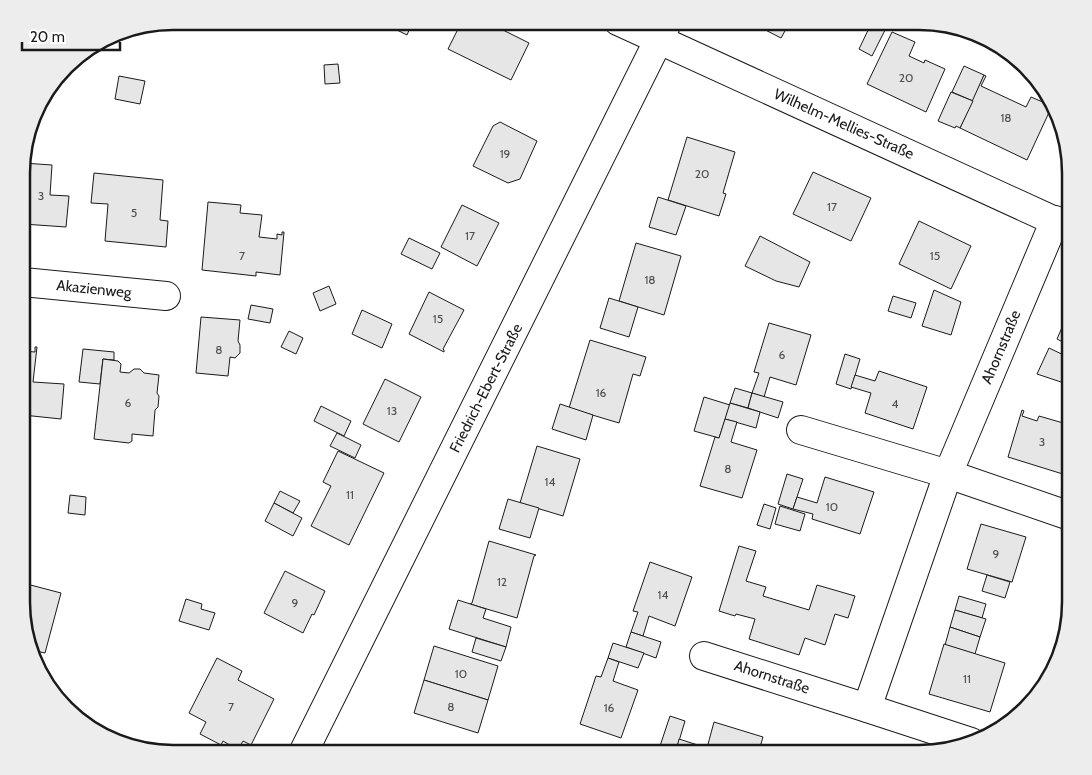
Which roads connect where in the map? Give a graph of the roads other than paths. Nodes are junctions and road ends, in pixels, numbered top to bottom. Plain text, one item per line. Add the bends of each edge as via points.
1 (664, 31) edge
2 (1062, 224) edge
3 (1062, 226) edge
4 (30, 283) edge
5 (166, 296) dead end
6 (801, 430) dead end
7 (948, 474) junction
8 (1062, 513) edge
9 (704, 656) dead end
10 (867, 708) junction
11 (960, 739) edge
12 (307, 745) edge

1 - 2 street, Wilhelm-Mellies-Straße
1 - 12 street, Friedrich-Ebert-Straße
3 - 7 street, Ahornstraße
4 - 5 street, Akazienweg
6 - 7 street
7 - 8 street
7 - 10 street, Ahornstraße
9 - 10 street, Ahornstraße
10 - 11 street, Ahornstraße

